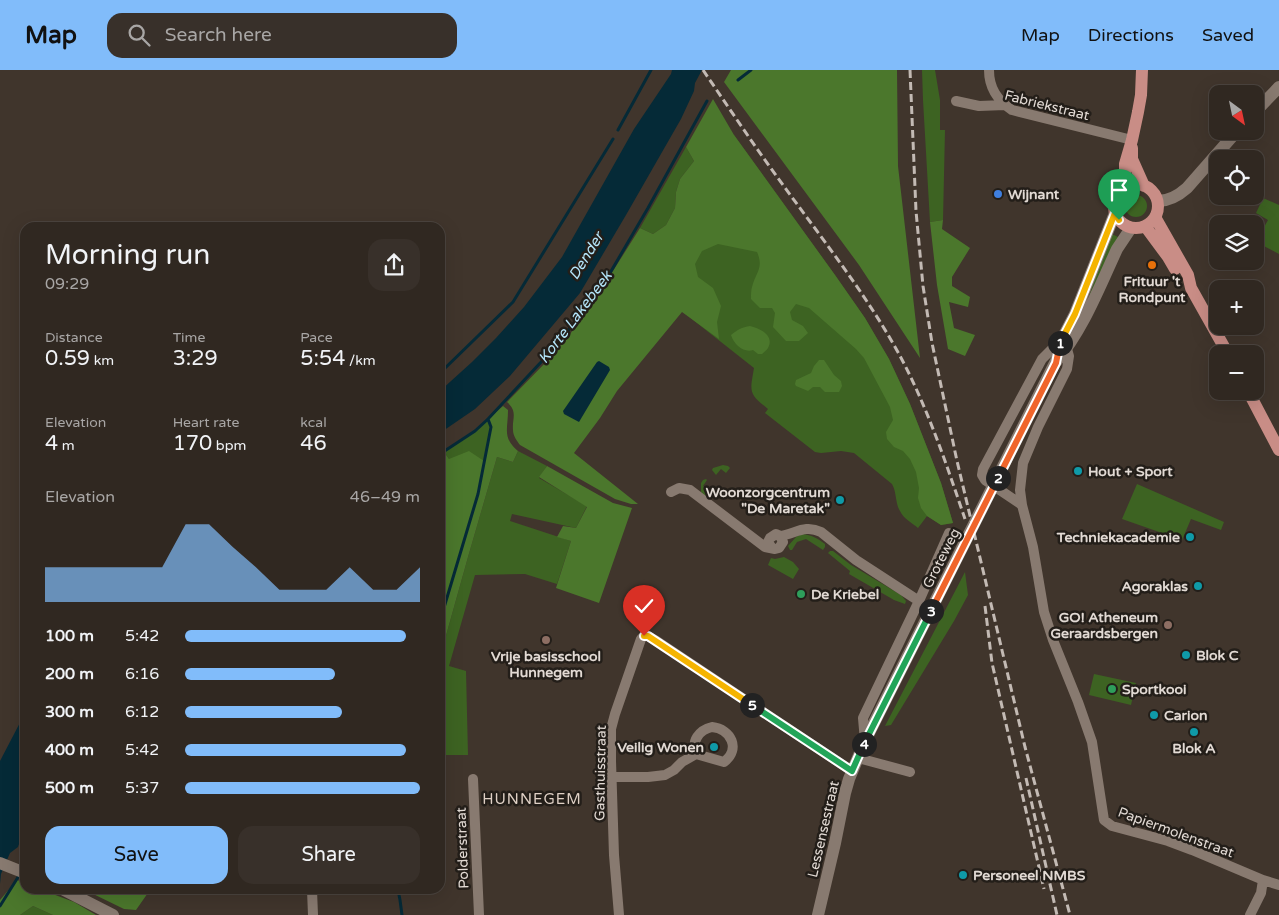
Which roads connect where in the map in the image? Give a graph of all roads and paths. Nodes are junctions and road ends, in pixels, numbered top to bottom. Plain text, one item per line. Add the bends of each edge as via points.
1 (989, 70) edge
2 (1142, 70) edge
3 (1279, 86) edge
4 (956, 101) dead end
5 (1264, 102) edge
6 (1005, 105) junction
7 (1132, 140) junction
8 (1229, 140) edge
9 (1144, 186) junction
10 (1125, 188) junction
11 (1158, 201) junction
12 (1115, 213) junction
13 (1155, 217) junction
14 (1145, 226) junction
15 (1132, 228) junction
16 (1191, 288) junction
17 (1223, 345) edge
18 (1063, 347) junction
19 (1253, 400) edge
20 (1279, 450) edge
21 (671, 492) dead end
22 (1022, 504) junction
23 (949, 533) dead end
24 (919, 601) junction
25 (874, 724) joint
26 (865, 741) junction
27 (696, 754) junction
28 (858, 758) junction
29 (852, 771) junction
30 (910, 772) dead end
31 (612, 777) junction
32 (473, 779) dead end
33 (0, 864) edge
34 (20, 871) edge
35 (1263, 880) junction
36 (1279, 885) edge
37 (72, 894) edge
38 (312, 894) edge
39 (113, 915) edge
40 (313, 915) edge
41 (479, 915) edge
42 (620, 915) edge
43 (818, 915) edge
44 (1250, 915) edge

1 - 6 street via 993,90
2 - 7 main road, Groteweg via 1141,95
3 - 5 main road
4 - 6 street, Fabriekstraat via 979,106
6 - 7 street, Fabriekstraat via 1016,111
7 - 9 main road, Groteweg via 1132,159
7 - 10 main road, Groteweg via 1125,164
8 - 11 main road via 1180,194
9 - 10 main road via 1137,184
9 - 11 main road, Groteweg via 1155,194
10 - 12 main road, Groteweg via 1116,198
11 - 13 main road
12 - 15 main road via 1119,220
12 - 18 main road, Groteweg
13 - 14 main road
13 - 16 main road via 1188,275
14 - 15 main road
14 - 16 main road via 1181,279
15 - 18 main road, Groteweg via 1124,237 1076,336
16 - 17 main road
18 - 22 street, Groteweg via 1069,356 1067,369 1023,463
18 - 22 street, Groteweg via 1053,348 1042,359 983,469 985,480
18 - 25 main road, Groteweg
19 - 20 main road
21 - 24 street, Groteweg via 679,488 690,490 764,547 806,529 818,530 856,560
22 - 35 street, Papiermolenstraat via 1044,612 1092,742 1104,820 1112,826 1192,850
23 - 24 street, Groteweg
24 - 26 street, Groteweg via 863,718
25 - 26 main road, Lessensestraat
26 - 28 main road, Lessensestraat
27 - 27 street via 697,736 706,728 724,730 732,741 730,756 724,762
27 - 31 street via 665,775
28 - 29 main road, Lessensestraat
28 - 30 street
29 - 31 street, Gasthuisstraat via 655,640 644,636 611,729
29 - 43 main road, Lessensestraat
31 - 42 street, Gasthuisstraat via 614,855
32 - 41 street, Polderstraat
33 - 34 main road
35 - 36 street, Papiermolenstraat
35 - 44 street via 1261,893
37 - 39 main road
38 - 40 street

